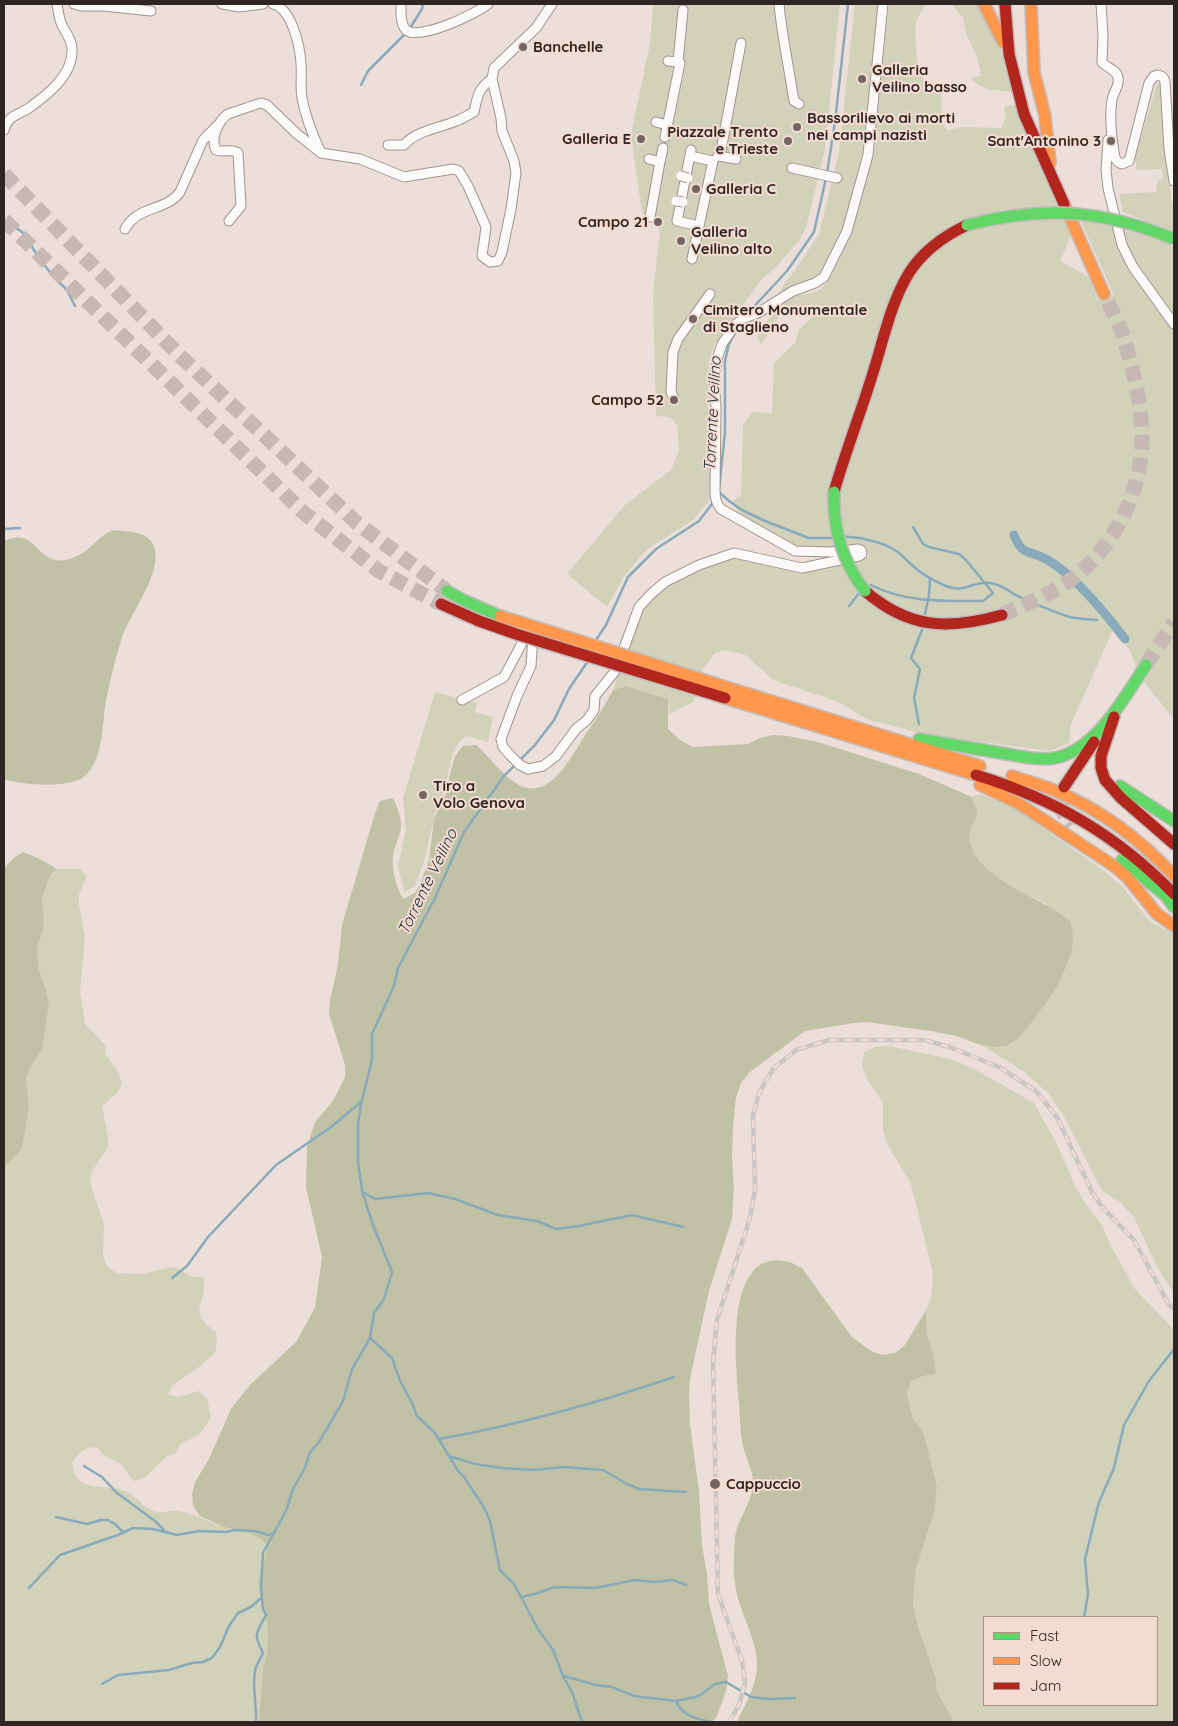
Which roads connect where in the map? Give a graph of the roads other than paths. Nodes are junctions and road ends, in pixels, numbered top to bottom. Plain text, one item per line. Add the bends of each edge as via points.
1 (57, 4) edge
2 (74, 4) edge
3 (222, 4) edge
4 (263, 4) edge
5 (274, 4) edge
6 (401, 4) edge
7 (488, 4) edge
8 (552, 4) edge
9 (779, 4) edge
10 (883, 4) edge
11 (984, 4) edge
12 (1004, 4) edge
13 (1031, 4) edge
14 (1101, 4) edge
15 (681, 7) edge
16 (151, 11) dead end
17 (741, 43) dead end
18 (1009, 54) junction
19 (668, 61) dead end
20 (678, 62) junction
21 (492, 79) junction
22 (799, 104) dead end
23 (656, 122) dead end
24 (220, 124) junction
25 (667, 125) junction
26 (1111, 126) junction
27 (4, 130) edge
28 (665, 138) dead end
29 (388, 145) dead end
30 (663, 148) dead end
31 (322, 153) junction
32 (649, 159) dead end
33 (736, 159) dead end
34 (660, 162) junction
35 (792, 168) dead end
36 (1052, 177) junction
37 (837, 178) dead end
38 (1174, 181) edge
39 (650, 217) dead end
40 (229, 221) dead end
41 (700, 226) junction
42 (125, 230) dead end
43 (1174, 239) edge
44 (692, 258) dead end
45 (710, 294) dead end
46 (1104, 294) tunnel mouth
47 (1174, 324) edge
48 (674, 398) dead end
49 (447, 591) tunnel mouth
50 (441, 604) tunnel mouth
51 (481, 615) junction
52 (1002, 615) tunnel mouth
53 (1146, 665) tunnel mouth
54 (727, 693) junction
55 (462, 700) dead end
56 (1118, 707) junction
57 (1106, 721) junction
58 (879, 733) junction
59 (1107, 736) junction
60 (926, 760) junction
61 (1064, 787) dead end
62 (1174, 821) edge
63 (1072, 825) tunnel mouth
64 (1174, 844) edge
65 (1174, 876) edge
66 (1174, 894) edge
67 (1174, 907) edge
68 (1174, 926) edge

1 - 27 street via 71,43 70,65 58,83 30,107 9,119
2 - 16 street
3 - 4 street via 239,7
5 - 31 street via 285,11 296,37 303,101
6 - 7 street via 404,27 415,34 453,22
8 - 21 street via 536,28 494,68
9 - 22 street via 794,100
10 - 55 street via 868,154 847,231 820,281 793,291 736,324 722,344 714,378 715,499 718,505 796,551 858,549 862,554 802,568 731,553 665,582 639,607 616,670 597,693 594,710 587,720 556,756 534,769 520,765 506,751 502,734 532,666 534,621 528,622 521,645 504,677
11 - 18 highway
12 - 18 highway
13 - 36 highway via 1034,72 1046,116
14 - 26 street via 1102,62 1118,78 1112,98
15 - 20 street
17 - 33 street via 718,156
18 - 36 highway via 1024,114
19 - 20 street
20 - 25 street
21 - 29 street via 477,94 474,112 424,132 404,145
21 - 31 street via 502,132 516,174 512,209 498,261 490,262 482,256 486,227 459,171 404,177 360,159
23 - 25 street
24 - 31 street via 228,114 262,103
24 - 40 street via 214,147 222,152 236,152 240,172 241,206
24 - 42 street via 203,140 175,200 140,214
25 - 28 street
26 - 38 street via 1116,158 1122,164 1127,163 1149,83 1154,76 1163,77
26 - 47 street via 1108,127 1106,170 1122,245 1133,267
30 - 34 street
32 - 34 street
34 - 39 street
35 - 37 street
36 - 46 highway
41 - 41 street via 713,161 692,151 677,221
41 - 44 street
43 - 52 highway, bridge via 1115,219 1064,212 1014,215 967,225 946,236 915,265 904,282 834,492 834,524 839,545 847,565 865,591 891,611 932,624 963,625
45 - 48 street via 674,348 671,392
49 - 51 highway
50 - 51 highway
51 - 54 highway, bridge via 519,624
53 - 56 highway
54 - 58 highway
54 - 60 highway
56 - 57 highway
56 - 59 highway
57 - 58 highway via 1074,752 1053,759
57 - 61 highway
58 - 65 highway via 1058,792 1125,831
59 - 62 highway via 1107,763 1114,779 1121,787
59 - 64 highway via 1100,762 1108,784
60 - 66 highway via 1002,783 1072,813 1131,852
60 - 68 highway via 1018,803 1053,824 1114,866 1157,914
63 - 67 highway via 1122,860 1166,896

